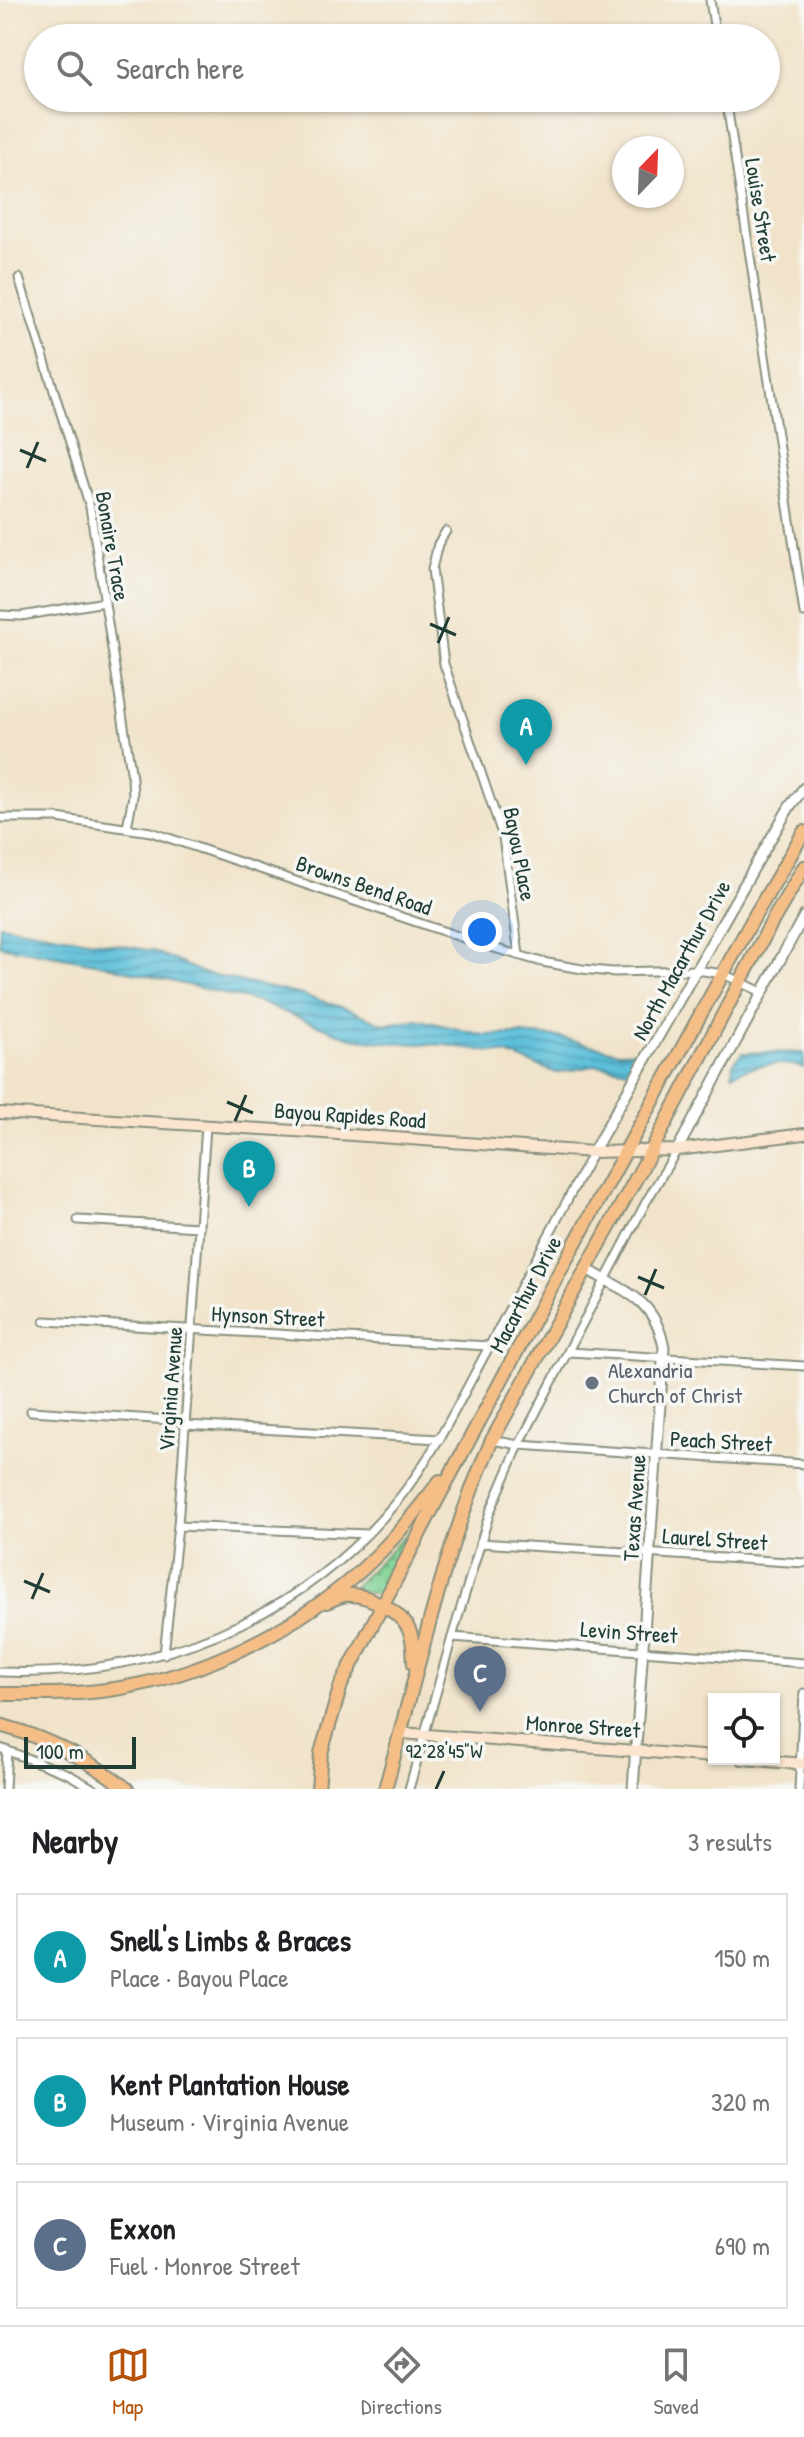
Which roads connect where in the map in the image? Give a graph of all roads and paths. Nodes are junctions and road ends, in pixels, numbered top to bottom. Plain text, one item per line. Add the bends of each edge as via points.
1 (710, 0) edge
2 (714, 24) edge
3 (728, 112) edge
4 (19, 278) dead end
5 (446, 531) dead end
6 (105, 602) junction
7 (804, 613) edge
8 (0, 615) edge
9 (804, 788) edge
10 (0, 818) edge
11 (127, 827) junction
12 (804, 832) edge
13 (804, 867) edge
14 (804, 916) edge
15 (519, 955) junction
16 (697, 970) junction
17 (723, 974) junction
18 (741, 980) junction
19 (762, 992) junction
20 (0, 1113) edge
21 (206, 1126) junction
22 (804, 1134) edge
23 (677, 1150) junction
24 (593, 1152) junction
25 (625, 1153) junction
26 (650, 1153) junction
27 (78, 1220) dead end
28 (199, 1227) junction
29 (567, 1258) junction
30 (585, 1268) junction
31 (606, 1281) junction
32 (45, 1321) dead end
33 (192, 1329) junction
34 (489, 1346) junction
35 (569, 1352) junction
36 (665, 1357) junction
37 (804, 1366) edge
38 (31, 1411) dead end
39 (483, 1415) junction
40 (185, 1423) junction
41 (440, 1439) junction
42 (492, 1440) junction
43 (519, 1445) junction
44 (656, 1455) junction
45 (804, 1464) edge
46 (178, 1526) junction
47 (367, 1534) junction
48 (480, 1543) junction
49 (649, 1552) junction
50 (804, 1563) edge
51 (382, 1606) junction
52 (307, 1610) junction
53 (452, 1637) junction
54 (641, 1651) junction
55 (160, 1656) junction
56 (804, 1663) edge
57 (0, 1672) edge
58 (414, 1679) junction
59 (804, 1693) edge
60 (0, 1695) edge
61 (0, 1725) edge
62 (401, 1733) junction
63 (425, 1734) junction
64 (3, 1749) edge
65 (635, 1750) junction
66 (708, 1756) edge
67 (780, 1762) edge
68 (802, 1764) edge
69 (5, 1789) edge
70 (94, 1789) edge
71 (127, 1789) edge
72 (318, 1789) edge
73 (385, 1789) edge
74 (409, 1789) edge
75 (633, 1789) edge
76 (799, 1789) edge

1 - 2 street
3 - 7 street, Louise Street
4 - 6 street, Bonaire Trace via 90,507
5 - 15 street, Bayou Place via 432,569 444,664 503,837
6 - 8 street
6 - 11 street, Bonaire Trace via 132,778
9 - 16 street, North Macarthur Drive
10 - 11 street, Browns Bend Road via 57,818
11 - 15 street, Browns Bend Road
12 - 17 highway, Macarthur Drive
13 - 18 highway, Macarthur Drive
14 - 19 street
15 - 16 street, Browns Bend Road via 612,972
16 - 17 street, Browns Bend Road
16 - 24 street, North Macarthur Drive
17 - 18 street, Browns Bend Road
17 - 25 highway, Macarthur Drive
18 - 19 street, Browns Bend Road
18 - 26 highway, Macarthur Drive
19 - 23 street
20 - 21 main road, Bayou Rapides Road
21 - 24 main road, Bayou Rapides Road
21 - 28 street, Virginia Avenue
22 - 23 main road, Bayou Rapides Road
23 - 26 main road, Bayou Rapides Road
23 - 31 street
24 - 25 main road, Bayou Rapides Road
24 - 34 street, Macarthur Drive
25 - 26 main road, Bayou Rapides Road
25 - 29 highway, Macarthur Drive
26 - 30 highway, Macarthur Drive
27 - 28 street
28 - 33 street, Virginia Avenue
29 - 30 highway
29 - 39 highway, Macarthur Drive
30 - 31 street, Texas Avenue
30 - 42 highway, Macarthur Drive
31 - 35 street
31 - 36 street, Texas Avenue via 649,1310 660,1327
32 - 33 street, Hynson Street
33 - 34 street, Hynson Street
33 - 40 street, Virginia Avenue
34 - 41 street, Macarthur Drive
35 - 36 street
35 - 43 street
36 - 37 street
36 - 44 street, Texas Avenue
38 - 40 street
39 - 51 highway, Macarthur Drive
39 - 52 highway via 408,1522 348,1582
40 - 41 street
40 - 46 street, Virginia Avenue
41 - 47 street, Macarthur Drive
42 - 43 street, Peach Street
42 - 58 highway, Macarthur Drive via 452,1541
43 - 44 street, Peach Street
43 - 48 street
44 - 45 street, Peach Street
44 - 49 street, Texas Avenue
46 - 47 street
46 - 55 street, Virginia Avenue
47 - 55 street, Macarthur Drive via 278,1603 216,1636
48 - 49 street, Laurel Street
48 - 53 street
49 - 50 street, Laurel Street
49 - 54 street, Texas Avenue
51 - 52 highway via 351,1595
51 - 58 highway via 401,1619 411,1636
51 - 72 highway, Macarthur Drive via 341,1685 321,1753
52 - 60 highway via 241,1648 145,1683
53 - 54 street, Levin Street
53 - 63 street
54 - 56 street, Levin Street
54 - 65 street, Texas Avenue
55 - 57 street, Macarthur Drive via 81,1671
58 - 62 highway, Macarthur Drive
59 - 68 street
61 - 71 highway via 54,1744
62 - 63 main road, Monroe Street
62 - 73 highway, Macarthur Drive
63 - 65 main road, Monroe Street
63 - 74 street
64 - 69 street
64 - 70 street
65 - 66 main road, Monroe Street
65 - 75 street, Texas Avenue
67 - 68 main road
68 - 76 street

